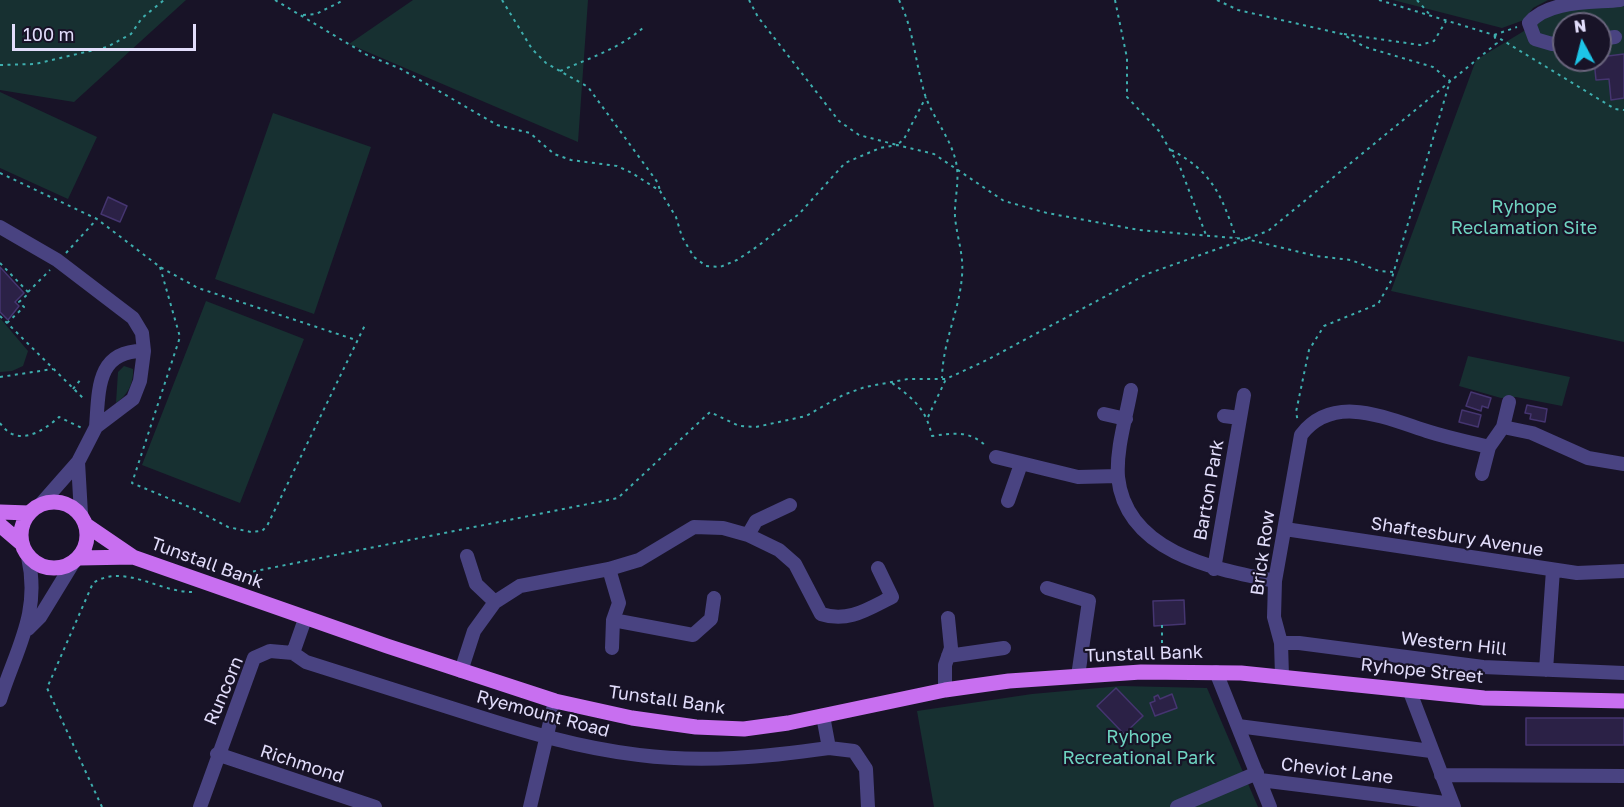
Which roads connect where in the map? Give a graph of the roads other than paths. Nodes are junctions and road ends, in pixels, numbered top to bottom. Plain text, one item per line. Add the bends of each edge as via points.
1 (1620, 0) edge
2 (1561, 4) edge
3 (1612, 37) edge
4 (1615, 37) dead end
5 (1552, 44) edge
6 (0, 227) edge
7 (144, 351) junction
8 (1131, 390) dead end
9 (1244, 395) dead end
10 (1509, 402) dead end
11 (1104, 414) dead end
12 (1224, 416) dead end
13 (1126, 418) junction
14 (1240, 418) junction
15 (92, 424) junction
16 (1503, 427) junction
17 (1489, 447) junction
18 (996, 457) road end
19 (78, 462) junction
20 (1021, 464) junction
21 (1624, 464) edge
22 (1482, 474) dead end
23 (1118, 476) junction
24 (1008, 501) dead end
25 (790, 505) dead end
26 (35, 508) junction
27 (0, 512) edge
28 (83, 520) junction
29 (0, 525) edge
30 (1285, 529) junction
31 (748, 535) junction
32 (24, 550) junction
33 (467, 556) dead end
34 (134, 557) junction
35 (76, 561) junction
36 (878, 568) dead end
37 (609, 569) junction
38 (1214, 569) junction
39 (1553, 570) junction
40 (1624, 571) edge
41 (1275, 581) junction
42 (1047, 588) dead end
43 (714, 598) dead end
44 (495, 602) junction
45 (948, 618) dead end
46 (305, 619) junction
47 (613, 620) junction
48 (26, 631) junction
49 (1281, 643) junction
50 (612, 648) dead end
51 (1004, 648) dead end
52 (293, 653) junction
53 (948, 656) junction
54 (1546, 670) junction
55 (461, 671) junction
56 (1216, 672) junction
57 (1624, 673) edge
58 (1078, 676) junction
59 (1282, 676) junction
60 (945, 690) junction
61 (1410, 692) junction
62 (0, 700) edge
63 (555, 701) junction
64 (1624, 701) edge
65 (824, 716) junction
66 (1238, 726) junction
67 (547, 738) junction
68 (829, 748) junction
69 (1431, 751) junction
70 (218, 754) junction
71 (1441, 775) junction
72 (1259, 776) junction
73 (1624, 776) edge
74 (1454, 806) edge
75 (200, 807) edge
76 (375, 807) edge
77 (530, 807) edge
78 (868, 807) edge
79 (1178, 807) edge
80 (1270, 807) edge

1 - 2 street
2 - 5 street via 1529,23 1535,39
3 - 4 street
6 - 7 street via 57,261 133,318 142,333
7 - 15 street via 140,381 132,399
7 - 15 street via 129,350 117,356 102,373
8 - 13 street, Barton Park
9 - 14 street, Barton Park
10 - 16 street
11 - 13 street
12 - 14 street, Barton Park
13 - 23 street, Barton Park
14 - 38 street, Barton Park
15 - 19 street
16 - 17 street
16 - 21 street via 1532,434 1588,458
17 - 22 street
17 - 30 street, Brick Row via 1368,411 1323,417 1309,424 1301,435
18 - 20 street
19 - 26 street
19 - 28 street
20 - 23 street via 1078,477
20 - 24 street
23 - 38 street, Barton Park via 1127,506 1159,544
25 - 31 street via 756,521
26 - 27 main road
26 - 28 main road via 53,501 70,506
26 - 32 main road via 22,523
28 - 34 main road, Tunstall Bank
28 - 35 main road via 88,535 85,549
29 - 32 main road
30 - 39 street, Shaftesbury Avenue
30 - 41 street, Brick Row
31 - 36 street via 779,550 795,564 821,614 836,619 851,617 892,597
31 - 37 street via 723,528 694,527 639,560
32 - 35 main road via 43,567 58,569
32 - 48 street via 33,590
33 - 44 street via 476,585
34 - 35 main road, Tunstall Bank
34 - 46 main road, Tunstall Bank via 202,587
35 - 48 street via 40,617
37 - 44 street via 520,586
37 - 47 street via 619,603
38 - 41 street, Barton Park
39 - 40 street, Shaftesbury Avenue
39 - 54 street
41 - 49 street, Brick Row via 1274,617
42 - 58 street via 1087,598 1090,604
43 - 47 street via 711,619 693,635
44 - 55 street via 474,631
45 - 53 street
46 - 52 street
46 - 55 main road, Tunstall Bank
47 - 50 street
48 - 62 street
49 - 54 street, Western Hill via 1484,667
49 - 59 street, Brick Row
51 - 53 street
52 - 67 street, Ryemount Road via 306,662
52 - 70 street, Runcorn via 270,651 254,658
53 - 60 street
54 - 57 street, Western Hill
55 - 63 main road, Tunstall Bank
56 - 58 main road, Tunstall Bank
56 - 59 main road, Ryhope Street
56 - 66 street, Cheviot Lane
58 - 60 main road, Tunstall Bank
59 - 61 main road, Ryhope Street
60 - 65 main road, Tunstall Bank
61 - 64 main road, Ryhope Street
61 - 69 street
63 - 65 main road, Tunstall Bank via 696,728 744,729
63 - 67 street
65 - 68 street
66 - 69 street
66 - 72 street, Cheviot Lane
67 - 68 street, Ryemount Road via 640,756 700,759 772,756
67 - 77 street
68 - 78 street via 854,751 866,769
69 - 71 street
70 - 75 street, Runcorn
70 - 76 street, Richmond
71 - 73 street
71 - 74 street
72 - 74 street, Cheviot Lane
72 - 79 street
72 - 80 street

